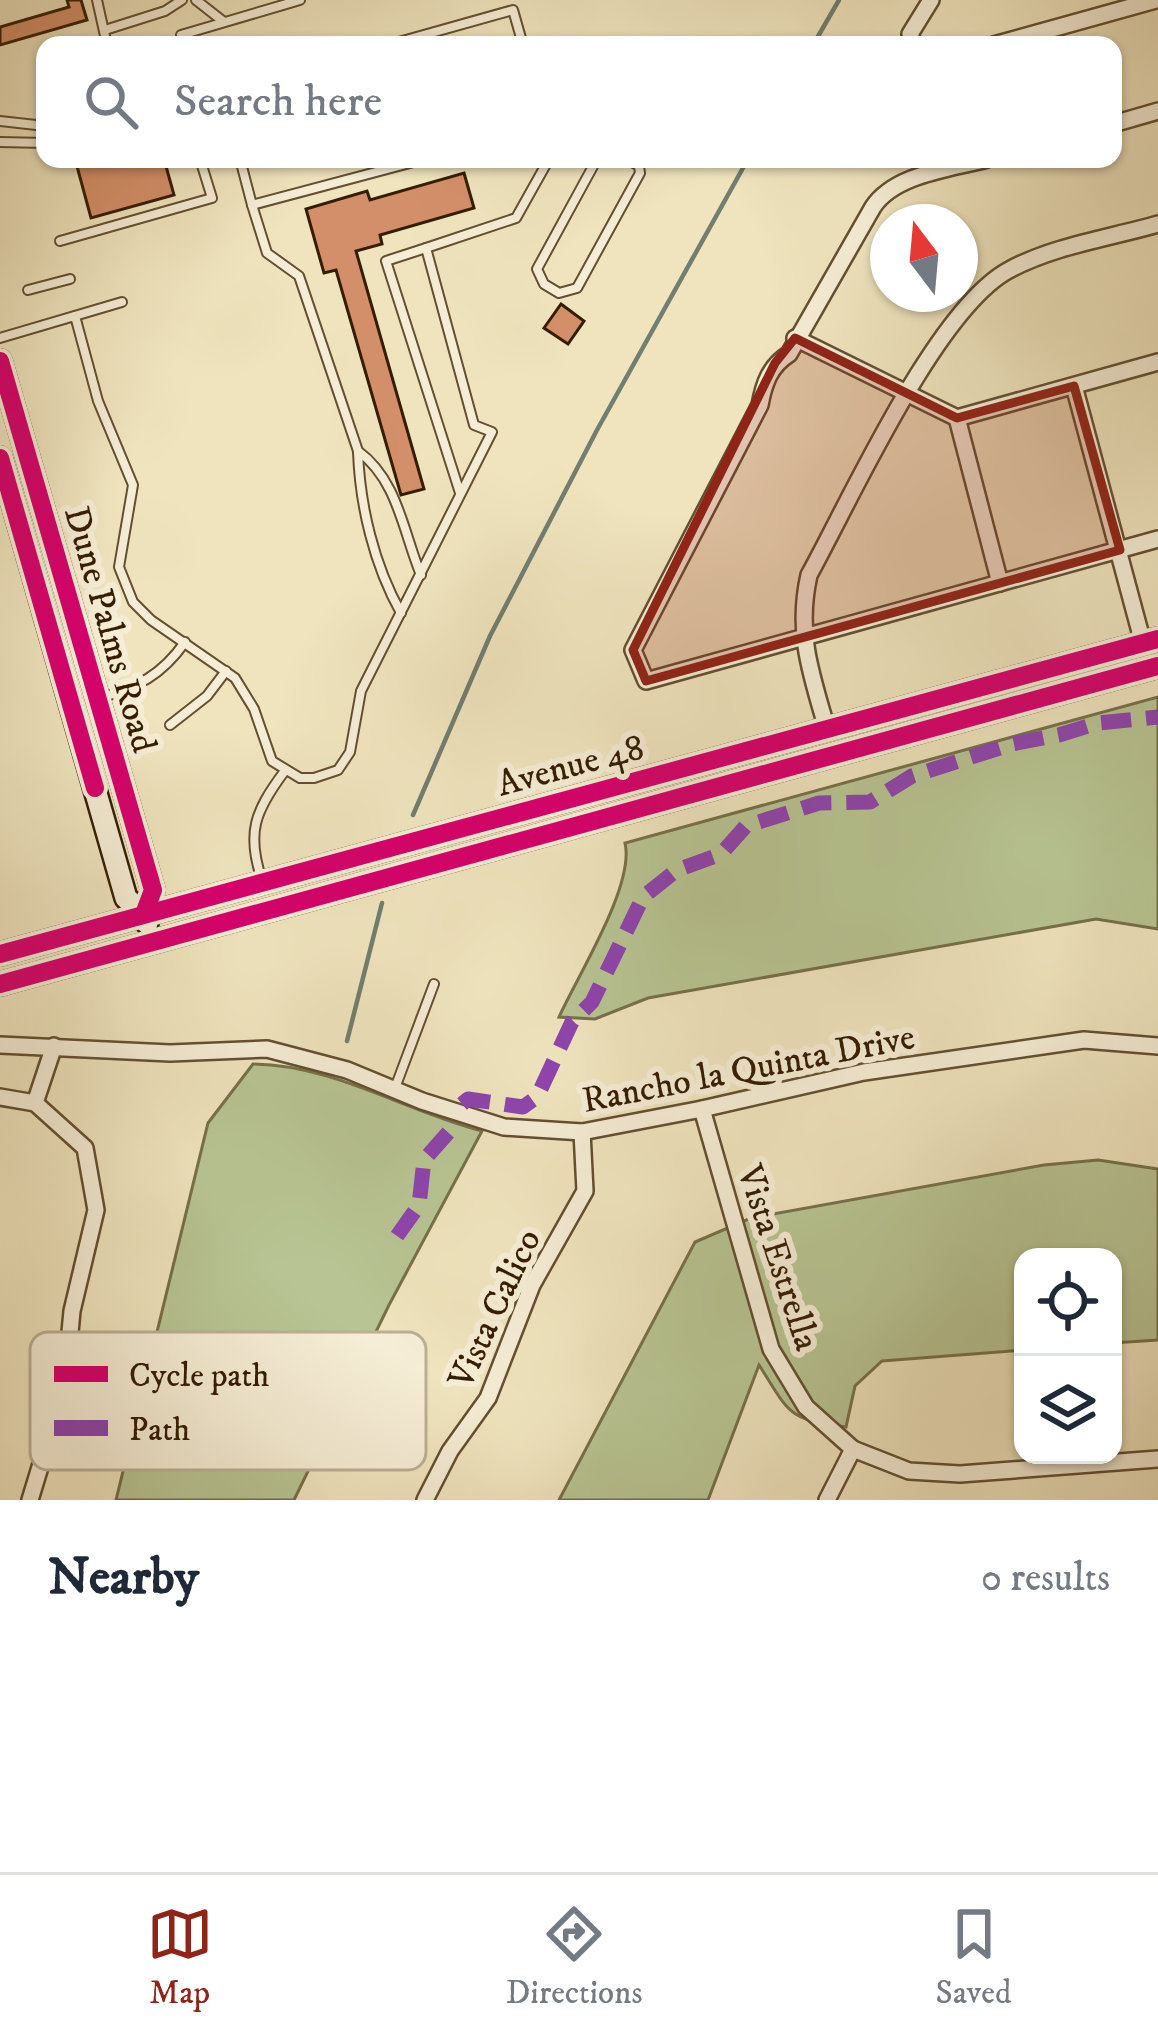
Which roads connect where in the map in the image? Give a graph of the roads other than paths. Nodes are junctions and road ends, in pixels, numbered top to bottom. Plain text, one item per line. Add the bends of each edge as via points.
1 (97, 0) edge
2 (182, 0) edge
3 (196, 0) edge
4 (300, 0) edge
5 (931, 0) edge
6 (1156, 0) edge
7 (224, 22) junction
8 (105, 30) junction
9 (181, 35) dead end
10 (106, 36) edge
11 (420, 36) edge
12 (521, 36) edge
13 (911, 36) edge
14 (1026, 36) edge
15 (1158, 111) edge
16 (0, 121) edge
17 (1122, 121) edge
18 (36, 125) edge
19 (0, 142) edge
20 (36, 143) edge
21 (203, 168) edge
22 (242, 168) edge
23 (391, 168) edge
24 (544, 168) edge
25 (592, 168) edge
26 (639, 168) edge
27 (957, 168) edge
28 (252, 206) junction
29 (1157, 227) edge
30 (60, 241) dead end
31 (426, 248) junction
32 (70, 279) dead end
33 (28, 290) dead end
34 (122, 302) dead end
35 (75, 316) junction
36 (0, 338) edge
37 (795, 338) junction
38 (0, 361) edge
39 (1158, 362) edge
40 (1074, 386) junction
41 (907, 396) junction
42 (957, 418) junction
43 (358, 451) junction
44 (0, 458) edge
45 (460, 494) junction
46 (15, 512) junction
47 (1158, 539) edge
48 (1120, 550) junction
49 (61, 573) junction
50 (422, 577) junction
51 (1000, 583) junction
52 (401, 613) junction
53 (51, 633) junction
54 (802, 637) junction
55 (1151, 641) edge
56 (185, 642) junction
57 (1158, 666) edge
58 (226, 671) junction
59 (97, 698) junction
60 (1002, 710) junction
61 (170, 725) dead end
62 (827, 729) junction
63 (835, 755) junction
64 (284, 772) junction
65 (262, 882) junction
66 (144, 914) junction
67 (153, 941) junction
68 (0, 953) edge
69 (0, 984) edge
70 (434, 984) dead end
71 (0, 1045) edge
72 (54, 1046) junction
73 (1158, 1046) edge
74 (395, 1090) junction
75 (0, 1097) edge
76 (35, 1103) junction
77 (702, 1109) junction
78 (582, 1132) junction
79 (70, 1332) edge
80 (853, 1449) junction
81 (1158, 1459) edge
82 (39, 1470) edge
83 (30, 1500) edge
84 (425, 1500) edge
85 (826, 1500) edge

1 - 8 lane
2 - 8 lane
3 - 7 lane
4 - 7 lane
5 - 13 street
6 - 14 street
7 - 9 lane
8 - 10 lane
11 - 12 lane via 513,10
15 - 17 street
16 - 18 lane
19 - 20 lane
21 - 30 lane via 212,198
22 - 28 lane
23 - 28 lane
24 - 31 lane via 516,218
25 - 26 lane via 537,269 559,292 578,288
27 - 37 street via 882,194
28 - 43 lane via 267,253 299,277
29 - 41 street via 1037,258 989,283 962,307
31 - 45 lane via 474,425 492,432
31 - 45 lane via 386,261
32 - 33 lane
34 - 35 lane
35 - 36 lane
35 - 56 lane via 98,401 134,485 119,567 133,602
37 - 41 street
37 - 54 street via 763,386 633,650 646,681
38 - 49 main road, Dune Palms Road
39 - 40 street
40 - 42 street
40 - 48 street
41 - 42 street
41 - 54 street via 809,575
42 - 51 street
43 - 50 lane via 390,485
43 - 52 lane via 360,493
44 - 46 main road, Dune Palms Road
45 - 50 lane
46 - 49 main road via 32,517
46 - 53 main road, Dune Palms Road
47 - 48 street
48 - 51 street
48 - 55 street
49 - 59 main road, Dune Palms Road
50 - 52 lane
51 - 54 street
52 - 64 lane via 361,692 350,752 338,770 314,778
53 - 59 main road via 81,692
53 - 66 main road, Dune Palms Road via 126,898
54 - 62 street
55 - 60 main road via 1141,659 1039,687
55 - 62 main road, Avenue 48
56 - 58 lane
56 - 59 lane via 142,685
57 - 60 main road, Avenue 48
58 - 61 lane
58 - 64 lane
59 - 66 main road, Dune Palms Road via 153,890
60 - 63 main road, Avenue 48
62 - 63 main road
62 - 65 main road, Avenue 48
63 - 67 main road, Avenue 48
64 - 65 lane via 253,831
65 - 66 main road, Avenue 48
66 - 67 main road, Dune Palms Road
66 - 68 main road, Avenue 48
67 - 69 main road, Avenue 48
70 - 74 lane
71 - 72 street, Rancho la Quinta Drive
72 - 74 street, Rancho la Quinta Drive via 267,1049
72 - 76 street
73 - 77 street, Rancho la Quinta Drive via 1084,1040 864,1072
74 - 78 street, Rancho la Quinta Drive via 504,1127
75 - 76 street
76 - 79 street via 85,1148 97,1210
77 - 78 street, Rancho la Quinta Drive
77 - 80 street, Vista Estrella via 771,1349 806,1407
78 - 84 street, Vista Calico via 585,1191 532,1285 488,1398
80 - 81 street, Vista Estrella via 909,1471 960,1474
80 - 85 street
82 - 83 street

